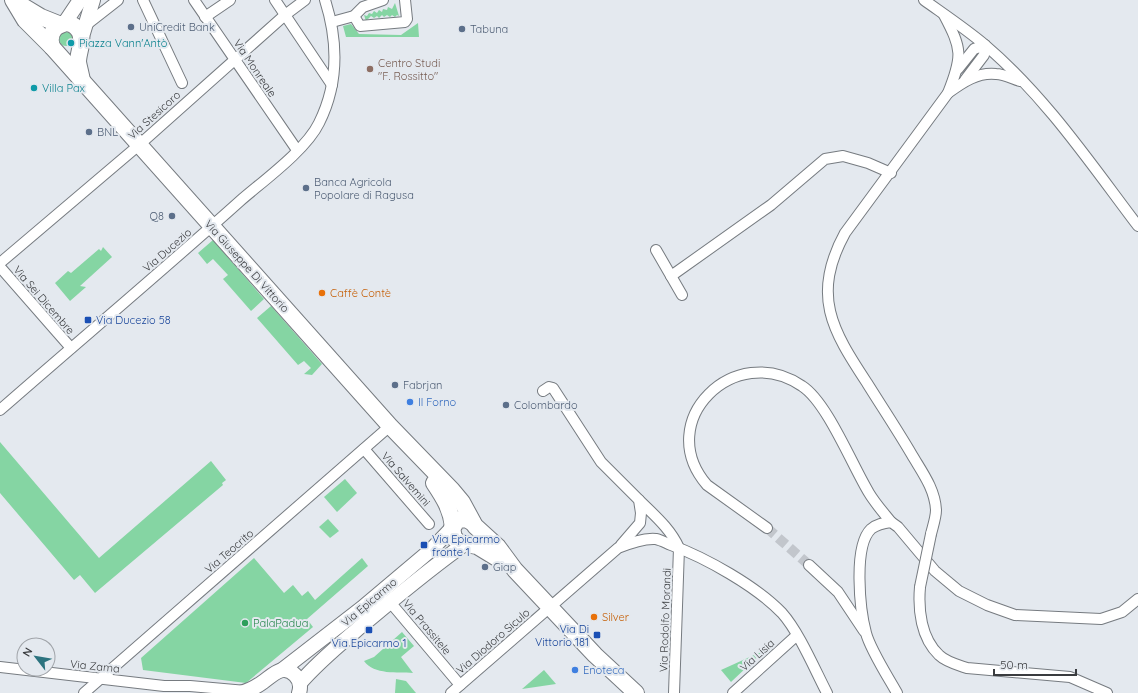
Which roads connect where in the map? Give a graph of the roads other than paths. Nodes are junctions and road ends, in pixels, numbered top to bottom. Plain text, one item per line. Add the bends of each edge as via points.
1 (13, 0) edge
2 (80, 0) edge
3 (93, 0) edge
4 (118, 0) edge
5 (143, 0) edge
6 (194, 0) edge
7 (230, 0) edge
8 (275, 0) edge
9 (305, 0) edge
10 (324, 0) edge
11 (383, 0) edge
12 (405, 0) edge
13 (924, 0) edge
14 (944, 14) junction
15 (285, 15) junction
16 (354, 16) junction
17 (205, 17) junction
18 (332, 22) junction
19 (62, 24) junction
20 (82, 38) junction
21 (985, 45) junction
22 (53, 49) junction
23 (234, 59) junction
24 (957, 70) junction
25 (966, 80) junction
26 (83, 82) junction
27 (1023, 82) junction
28 (182, 83) dead end
29 (332, 85) junction
30 (948, 93) junction
31 (139, 145) junction
32 (297, 150) junction
33 (891, 173) junction
34 (212, 226) junction
35 (1138, 226) edge
36 (656, 250) dead end
37 (0, 263) edge
38 (0, 267) edge
39 (671, 276) junction
40 (682, 295) dead end
41 (71, 348) junction
42 (543, 391) dead end
43 (0, 410) edge
44 (390, 426) junction
45 (364, 449) junction
46 (412, 450) junction
47 (639, 500) junction
48 (891, 522) junction
49 (429, 524) dead end
50 (474, 524) junction
51 (453, 527) junction
52 (767, 528) tunnel mouth
53 (466, 543) junction
54 (618, 548) junction
55 (679, 548) junction
56 (809, 565) tunnel mouth
57 (515, 570) junction
58 (1138, 599) edge
59 (390, 602) junction
60 (550, 608) junction
61 (866, 634) junction
62 (796, 636) junction
63 (595, 655) junction
64 (0, 667) edge
65 (282, 670) junction
66 (100, 679) junction
67 (460, 685) junction
68 (164, 686) junction
69 (301, 689) edge
70 (243, 692) edge
71 (84, 693) edge
72 (189, 693) edge
73 (451, 693) edge
74 (621, 693) edge
75 (636, 693) edge
76 (674, 693) edge
77 (733, 693) edge
78 (827, 693) edge
79 (897, 693) edge
80 (1107, 693) edge

1 - 19 main road via 41,18
1 - 22 main road, Via Giuseppe Di Vittorio via 25,20
2 - 19 main road
3 - 20 main road
4 - 20 street
5 - 28 street
6 - 17 street, Via Monreale
7 - 17 street
8 - 15 street
9 - 15 street, Via Stesicoro
10 - 18 street, Via Ducezio
11 - 16 street via 363,7
12 - 16 street via 405,22 360,26
13 - 14 street
14 - 21 street
14 - 24 street via 957,40
15 - 23 street, Via Stesicoro
15 - 29 street
16 - 18 street
17 - 23 street, Via Monreale
18 - 29 street, Via Ducezio via 336,63
19 - 20 main road via 76,27
19 - 22 main road via 51,34
20 - 22 main road via 70,54 62,54
20 - 26 main road via 79,66
21 - 24 street via 974,49
21 - 25 street via 984,55
21 - 27 street
22 - 26 main road, Via Giuseppe Di Vittorio
23 - 31 street, Via Stesicoro
23 - 32 street, Via Monreale
24 - 30 street
25 - 27 street via 997,74
25 - 30 street
26 - 31 main road, Via Giuseppe Di Vittorio
27 - 35 street via 1062,127
29 - 32 street, Via Ducezio via 318,125
30 - 33 street
31 - 34 main road, Via Giuseppe Di Vittorio
31 - 37 street, Via Stesicoro
32 - 34 street, Via Ducezio
33 - 39 street via 843,156 825,159 771,205
33 - 80 street, bridge via 845,233 835,252 828,290 829,308 843,347 898,431 934,496 936,511 919,600 925,632 939,656 952,663 967,668 1070,677
34 - 41 street, Via Ducezio
34 - 44 main road, Via Giuseppe Di Vittorio
36 - 39 street
38 - 41 street, Via Sei Dicembre
39 - 40 street
41 - 43 street, Via Ducezio
42 - 47 street via 549,387 553,388 601,462
44 - 45 street, Via Teocrito
44 - 46 main road, Via Giuseppe Di Vittorio
45 - 49 street, Via Salvemini
45 - 66 street, Via Teocrito
46 - 50 main road via 462,502
46 - 51 main road via 448,503
47 - 54 street via 640,523
47 - 55 street via 664,524
48 - 52 street via 870,494 823,409 810,392 780,375 753,373 720,384 703,399 690,428 690,450 699,476 707,485
48 - 58 street via 904,532 935,571 959,591 1015,615 1101,619 1122,612
48 - 61 street via 880,524 870,530 861,554 859,588
50 - 51 main road via 462,519
50 - 53 main road via 474,538
50 - 57 main road via 498,547
51 - 53 main road via 454,538
51 - 65 main road, Via Epicarmo via 432,549 362,608
53 - 57 main road via 481,548
53 - 59 main road, Via Epicarmo
54 - 55 street via 637,541 657,539
54 - 60 street, Via Diodoro Siculo
55 - 62 street via 743,582 782,614
55 - 76 street, Via Rodolfo Morandi
56 - 61 street via 838,592
57 - 60 main road
59 - 67 street, Via Prassitele
59 - 69 main road, Via Epicarmo via 317,664
60 - 63 main road
60 - 67 street, Via Diodoro Siculo
61 - 79 street
62 - 77 street, Via Lisia
62 - 78 street
63 - 74 main road
63 - 75 main road
64 - 66 street, Via Zama
65 - 69 main road via 295,675
65 - 70 main road, Via Epicarmo
66 - 68 street, Via Zama
66 - 71 street, Via Teocrito
67 - 73 street, Via Diodoro Siculo
68 - 70 street
68 - 72 street

